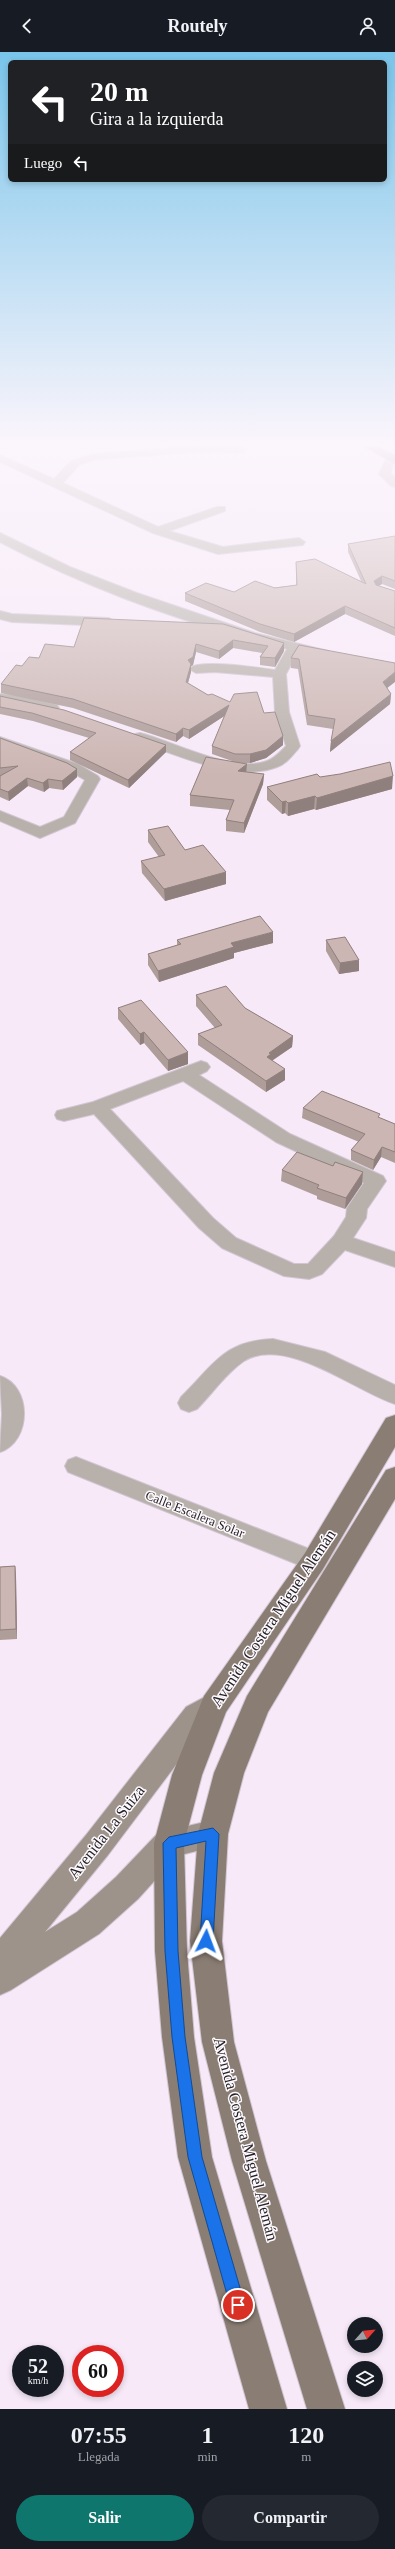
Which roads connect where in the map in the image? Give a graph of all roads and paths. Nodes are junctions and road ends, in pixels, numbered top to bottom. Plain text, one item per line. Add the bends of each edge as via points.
1 (39, 556) edge
2 (4, 618) edge
3 (121, 622) edge
4 (175, 625) edge
5 (222, 627) junction
6 (294, 648) junction
7 (333, 656) edge
8 (196, 669) dead end
9 (279, 674) junction
10 (0, 698) edge
11 (67, 713) edge
12 (126, 733) edge
13 (0, 741) edge
14 (0, 816) edge
15 (98, 1107) junction
16 (64, 1115) dead end
17 (341, 1241) junction
18 (395, 1260) edge
19 (0, 1384) edge
20 (395, 1395) edge
21 (189, 1403) dead end
22 (395, 1425) edge
23 (0, 1443) edge
24 (76, 1466) dead end
25 (395, 1477) edge
26 (314, 1561) junction
27 (214, 1704) junction
28 (213, 1834) junction
29 (169, 1843) junction
30 (0, 1963) edge
31 (0, 1979) edge
32 (268, 2409) edge
33 (326, 2409) edge

1 - 5 street via 95,583
2 - 3 street
4 - 5 street
5 - 6 street
6 - 7 street
6 - 9 street
8 - 9 street via 215,668
9 - 12 street via 282,712 293,746 285,756 271,765 243,769
10 - 11 street via 17,699
13 - 14 street via 73,767 93,779 70,820 49,830 40,833
15 - 16 street
15 - 17 street via 206,1223 229,1243 290,1271 309,1272 315,1269
15 - 17 street via 193,1071 283,1138 376,1181 357,1208 356,1218
17 - 18 street
19 - 23 street via 8,1392 14,1423 9,1437
20 - 21 street via 306,1352 277,1347 252,1349 238,1355
22 - 26 main road, Avenida Costera Miguel Alemán
24 - 26 street, Calle Escalera Solar
25 - 28 main road, Avenida Costera Miguel Alemán via 257,1705 229,1773
26 - 27 main road, Avenida Costera Miguel Alemán
27 - 29 main road, Avenida Costera Miguel Alemán via 187,1775
27 - 30 street, Avenida La Suiza via 196,1716 97,1845
28 - 29 street
28 - 33 main road, Avenida Costera Miguel Alemán via 206,1941 218,2042 249,2161
29 - 31 street via 127,1888 88,1923
29 - 32 main road, Avenida Costera Miguel Alemán via 171,1951 177,2021 195,2157

